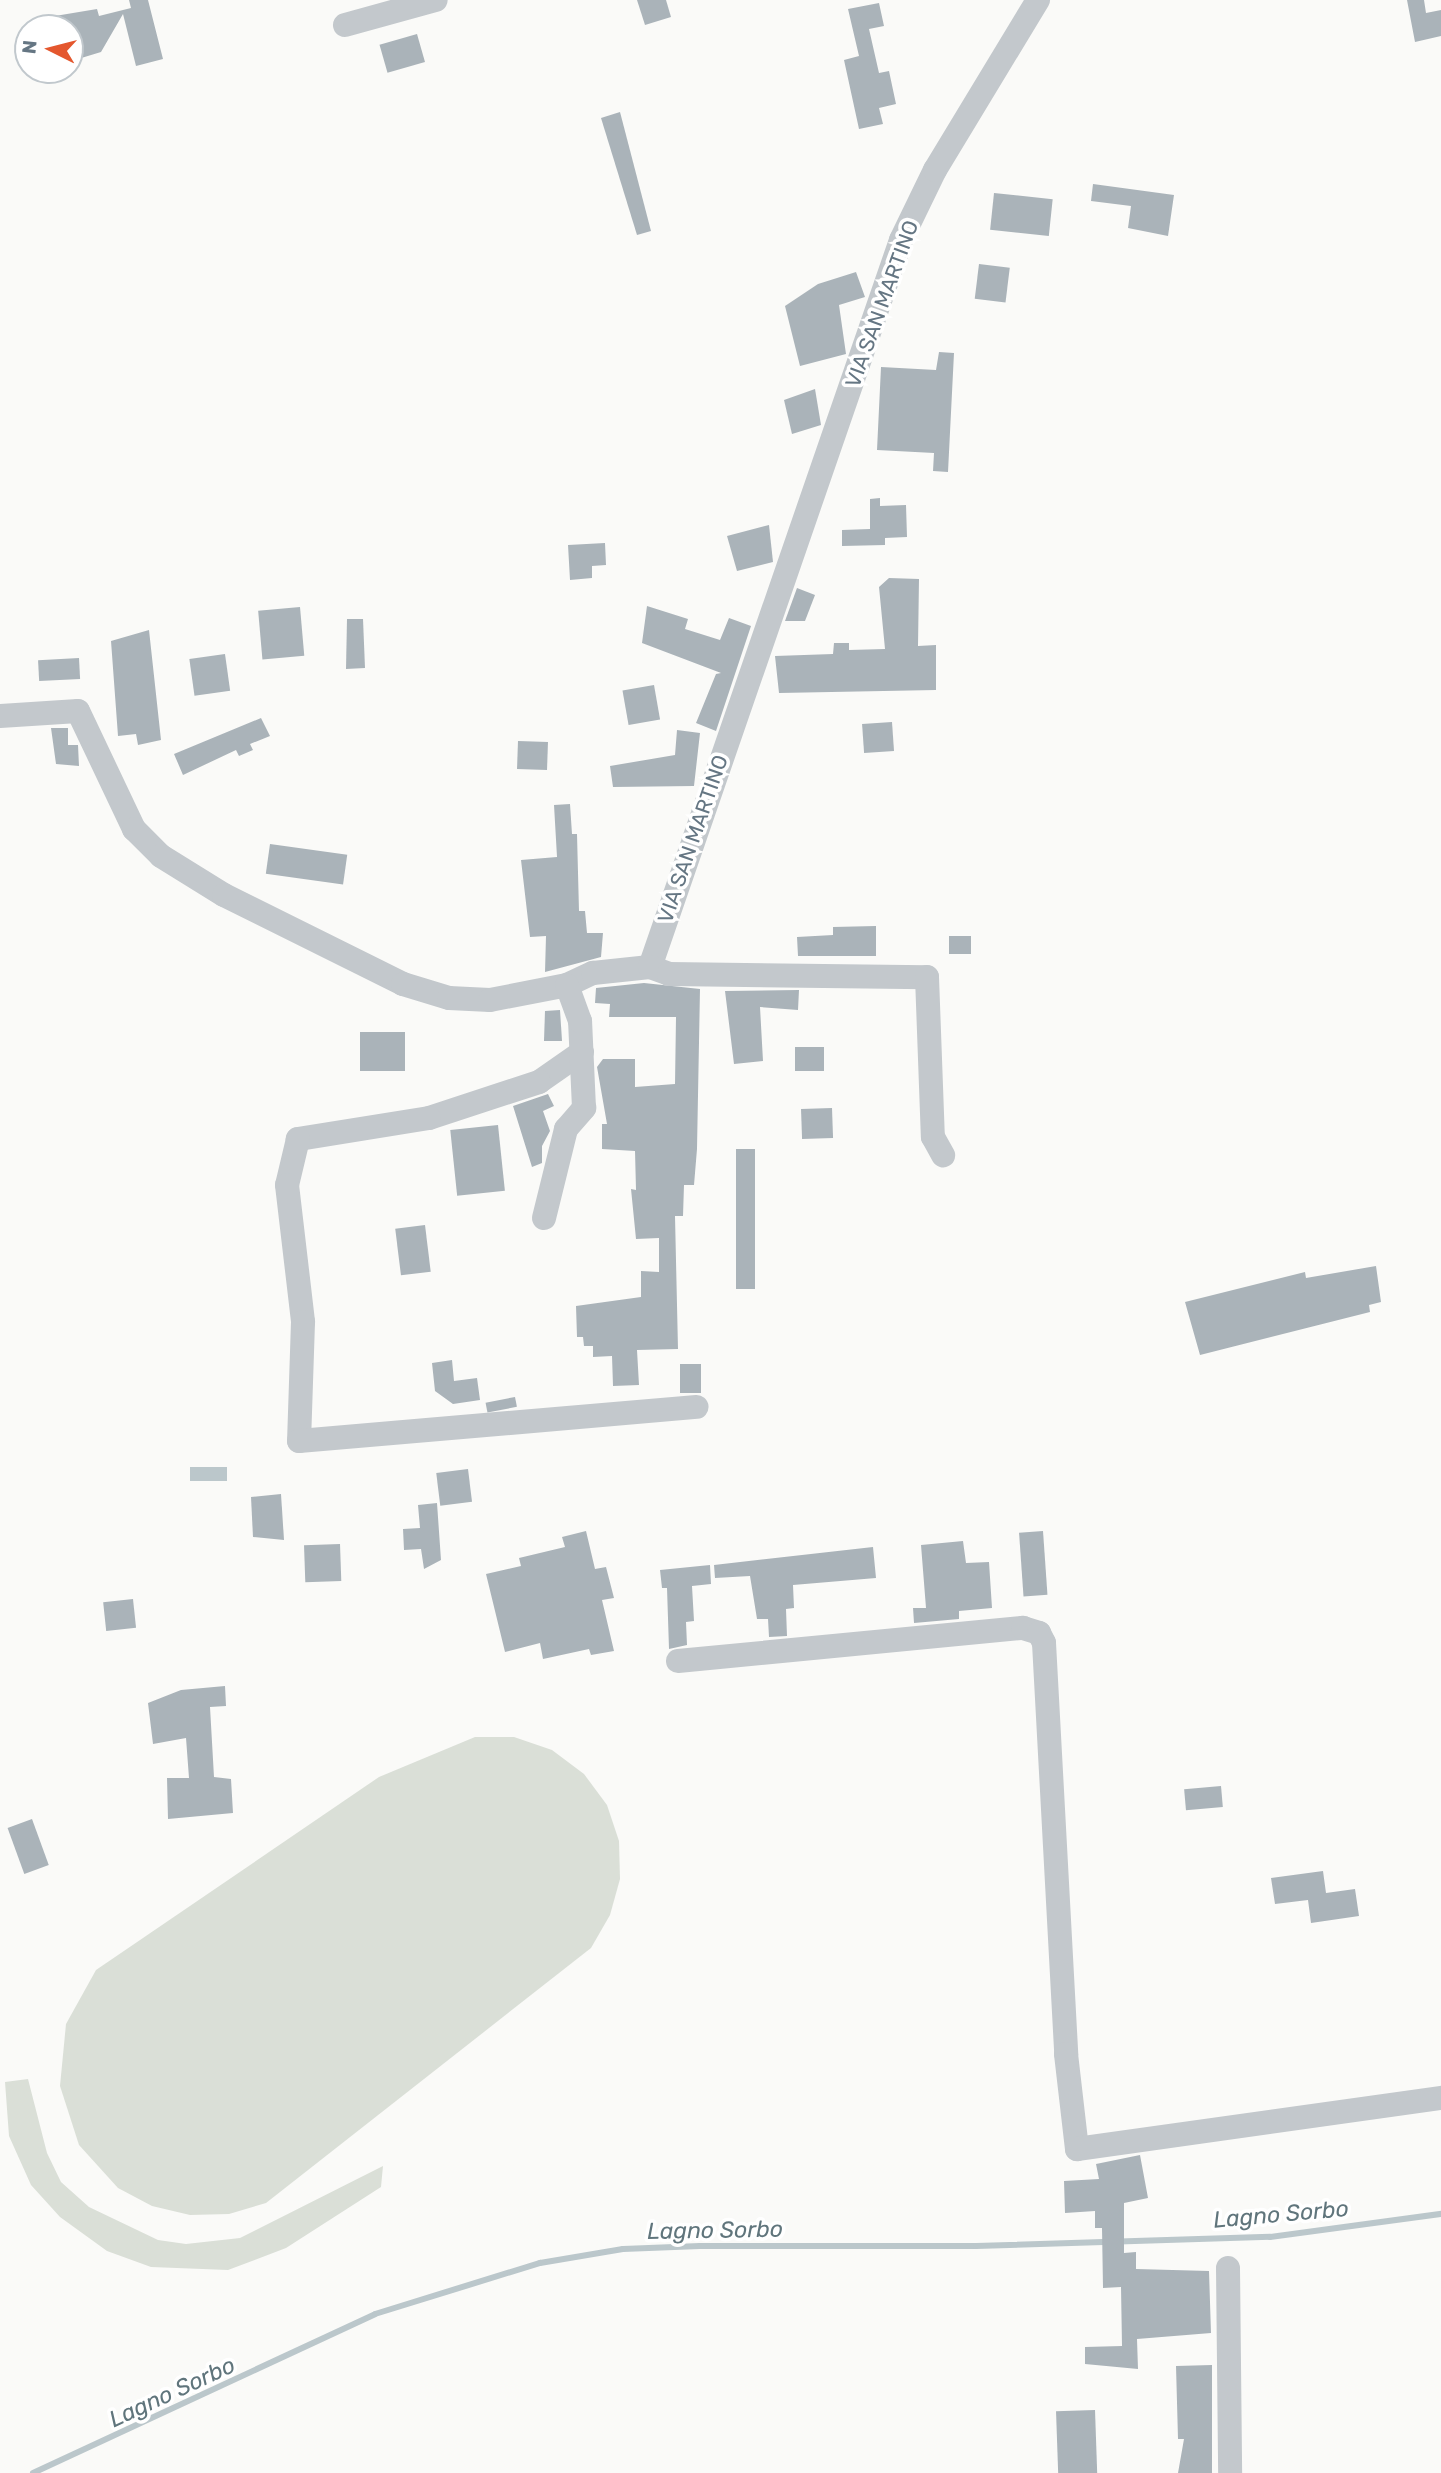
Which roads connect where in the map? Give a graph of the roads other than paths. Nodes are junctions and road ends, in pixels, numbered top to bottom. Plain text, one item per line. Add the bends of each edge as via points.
1 (436, 0) edge
2 (1038, 0) edge
3 (345, 25) dead end
4 (0, 716) edge
5 (650, 967) junction
6 (567, 985) junction
7 (582, 1052) junction
8 (943, 1155) dead end
9 (544, 1218) dead end
10 (697, 1407) dead end
11 (678, 1661) dead end
12 (1441, 2098) edge
13 (1228, 2268) dead end
14 (1230, 2473) edge

1 - 3 street
2 - 5 street, VIA SAN MARTINO via 942,158 901,240
4 - 6 street via 78,711 134,830 161,856 403,985 449,998 490,1000
5 - 6 street via 593,973
5 - 8 street via 668,974 927,977 933,1137
6 - 7 street via 580,1021
7 - 9 street via 584,1108 566,1129
7 - 10 street via 539,1083 429,1118 298,1139 287,1185 303,1321 299,1441
11 - 12 street via 1023,1628 1039,1633 1044,1643 1066,2054 1077,2149
13 - 14 street

